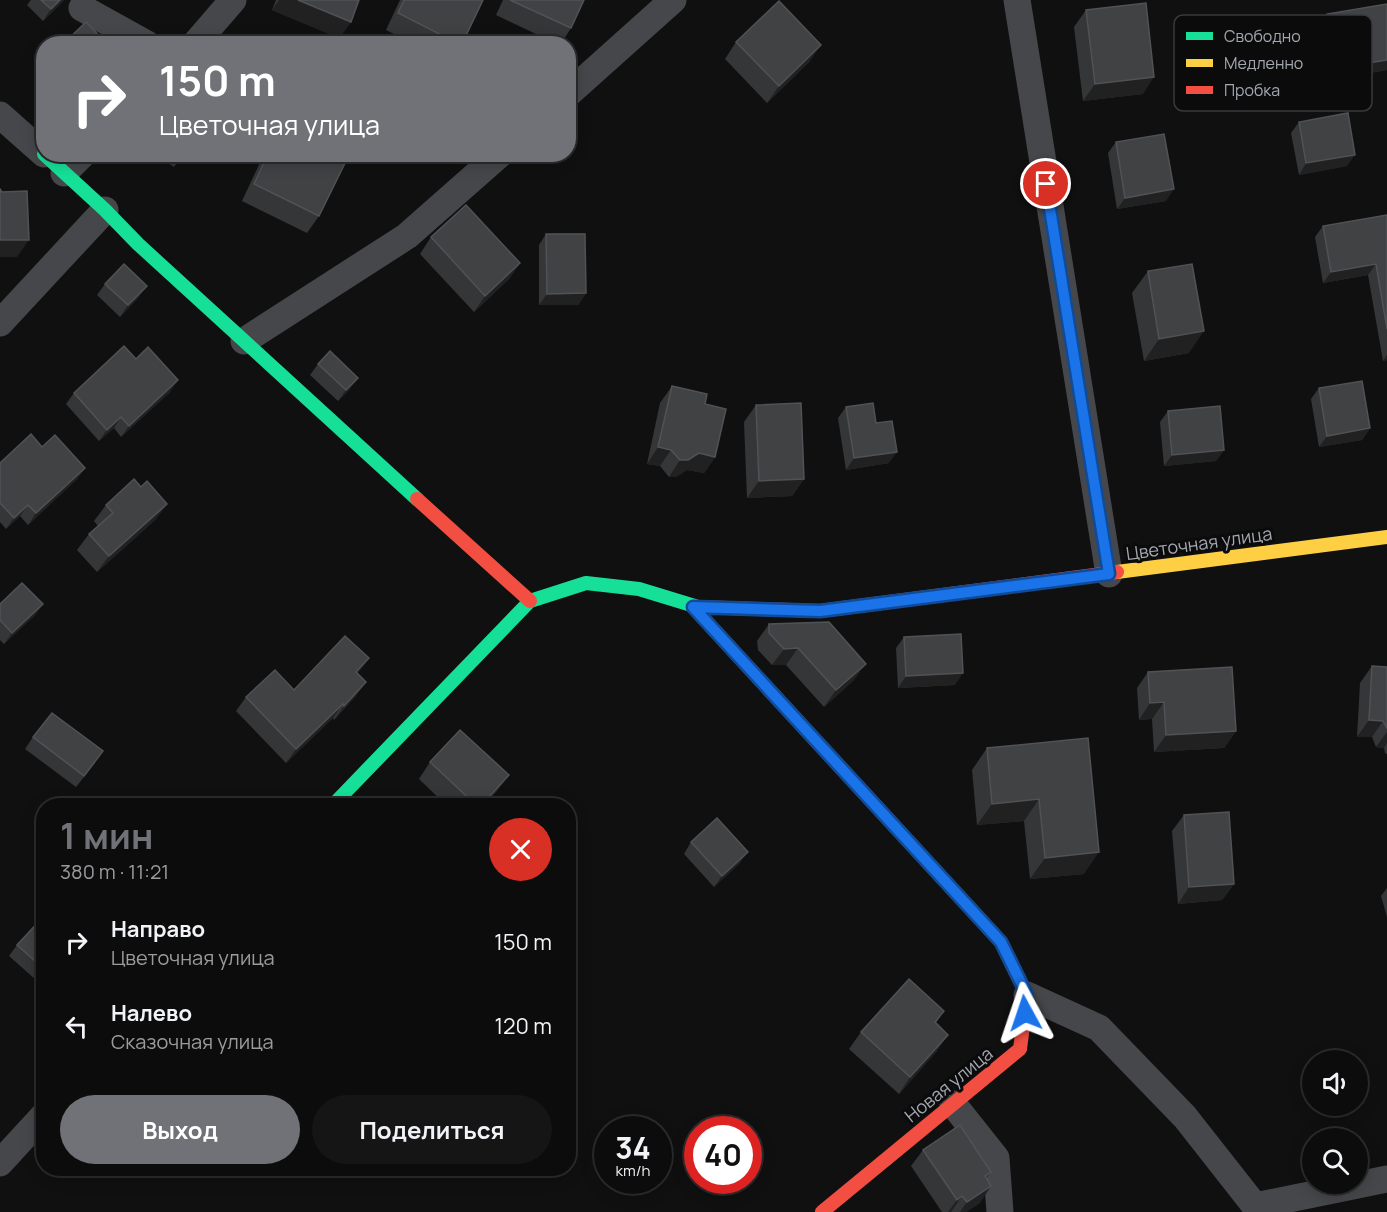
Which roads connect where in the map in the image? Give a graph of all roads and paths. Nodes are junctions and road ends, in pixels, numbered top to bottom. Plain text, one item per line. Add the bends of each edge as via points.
1 (232, 0) edge
2 (673, 0) edge
3 (1017, 0) edge
4 (82, 8) dead end
5 (133, 36) edge
6 (202, 36) edge
7 (576, 87) edge
8 (0, 115) edge
9 (36, 147) edge
10 (491, 162) edge
11 (74, 164) edge
12 (105, 210) junction
13 (0, 322) edge
14 (244, 341) junction
15 (1387, 537) edge
16 (1109, 574) junction
17 (530, 601) junction
18 (693, 607) junction
19 (340, 798) edge
20 (1027, 995) junction
21 (953, 1104) junction
22 (36, 1124) edge
23 (0, 1163) edge
24 (1387, 1179) edge
25 (822, 1212) edge
26 (1000, 1212) edge

1 - 6 street
2 - 7 street
3 - 16 street
4 - 5 street
8 - 9 street
10 - 14 street via 407,236
11 - 12 street
12 - 13 street
12 - 14 street
14 - 17 street
15 - 16 street, Цветочная улица
16 - 18 street, Цветочная улица via 820,611
17 - 18 street via 586,583 639,589
17 - 19 street
18 - 20 street via 1001,942
20 - 21 street, Новая улица via 1020,1050
20 - 24 street via 1099,1028 1185,1117 1255,1206
21 - 25 street, Новая улица
21 - 26 street via 996,1158
22 - 23 street

